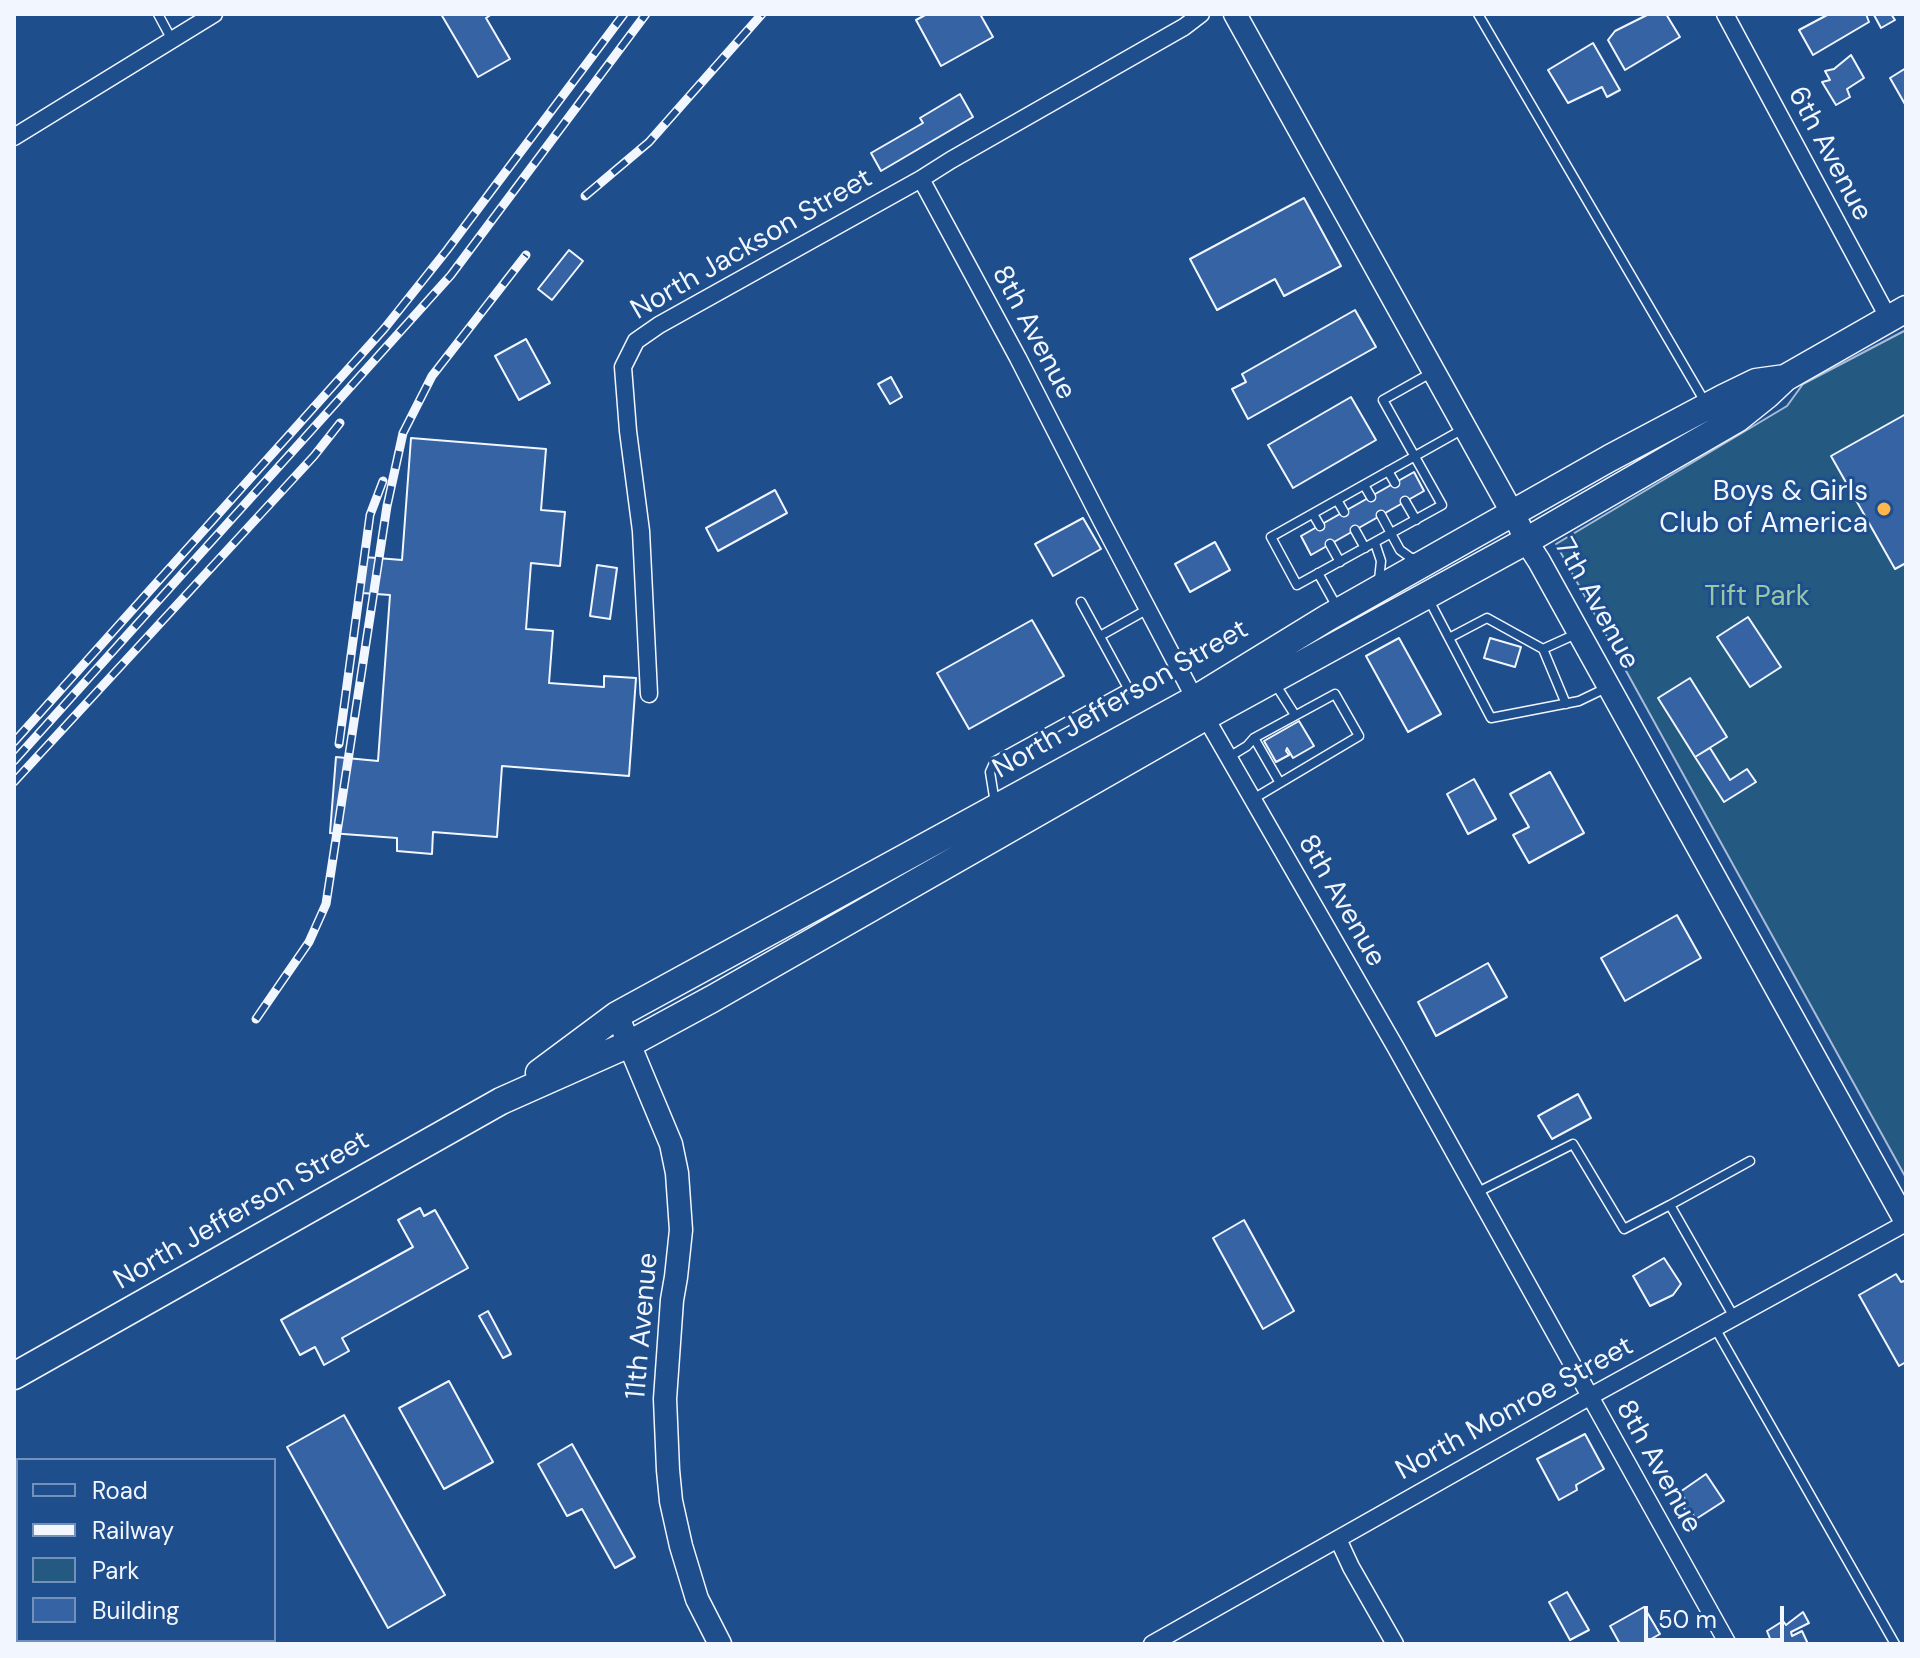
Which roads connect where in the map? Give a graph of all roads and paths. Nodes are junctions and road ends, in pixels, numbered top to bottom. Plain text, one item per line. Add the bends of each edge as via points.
1 (158, 14) edge
2 (214, 14) edge
3 (1201, 14) edge
4 (1235, 14) edge
5 (1478, 14) edge
6 (1725, 14) edge
7 (172, 40) junction
8 (14, 137) edge
9 (921, 179) junction
10 (1897, 314) edge
11 (1434, 371) junction
12 (1785, 378) junction
13 (1708, 406) junction
14 (1465, 428) junction
15 (1415, 456) junction
16 (1388, 471) junction
17 (1395, 483) dead end
18 (1364, 485) junction
19 (1371, 497) dead end
20 (1337, 500) junction
21 (1405, 501) dead end
22 (1344, 512) dead end
23 (1513, 513) junction
24 (1313, 514) junction
25 (1381, 515) dead end
26 (1416, 520) junction
27 (1320, 526) dead end
28 (1355, 530) dead end
29 (1391, 534) junction
30 (1526, 541) junction
31 (1375, 543) junction
32 (1330, 544) dead end
33 (1365, 548) junction
34 (1433, 558) junction
35 (1340, 562) junction
36 (1318, 573) junction
37 (1371, 593) junction
38 (1426, 596) junction
39 (1081, 602) dead end
40 (1148, 609) junction
41 (1339, 611) junction
42 (1579, 633) junction
43 (1100, 636) junction
44 (1449, 638) junction
45 (1543, 649) junction
46 (1273, 680) junction
47 (1608, 687) junction
48 (649, 694) dead end
49 (1566, 704) junction
50 (1200, 708) junction
51 (1295, 715) junction
52 (1254, 738) junction
53 (1229, 757) junction
54 (1280, 783) junction
55 (1252, 799) junction
56 (996, 808) junction
57 (617, 1015) junction
58 (629, 1044) junction
59 (501, 1101) junction
60 (1750, 1161) dead end
61 (1476, 1193) junction
62 (1670, 1205) junction
63 (1906, 1222) edge
64 (1734, 1318) junction
65 (1715, 1328) junction
66 (14, 1376) edge
67 (1589, 1397) junction
68 (1338, 1539) junction
69 (720, 1644) edge
70 (1152, 1644) edge
71 (1395, 1644) edge
72 (1728, 1644) edge
73 (1895, 1644) edge

1 - 7 lane
2 - 7 street
3 - 9 street, North Jackson Street
4 - 11 street, 7th Avenue
5 - 13 lane
6 - 10 street, 6th Avenue
7 - 8 street
9 - 40 street, 8th Avenue
9 - 48 street, North Jackson Street via 636,341 623,367 641,531
10 - 12 main road, North Jefferson Street
11 - 14 street, 7th Avenue
11 - 15 lane via 1383,400
12 - 13 main road, North Jefferson Street via 1756,382
12 - 30 main road, North Jefferson Street via 1737,419
13 - 23 main road, North Jefferson Street
14 - 15 lane
14 - 23 street, 7th Avenue
15 - 16 lane
15 - 26 lane via 1442,505
16 - 17 lane
16 - 18 lane
18 - 19 lane
18 - 20 lane
20 - 22 lane
20 - 24 lane
21 - 26 lane
23 - 30 street, 7th Avenue
23 - 34 main road, North Jefferson Street
24 - 27 lane
24 - 36 lane via 1271,537 1297,585
25 - 29 lane
26 - 29 lane
28 - 33 lane
29 - 31 lane
29 - 34 lane via 1411,558
30 - 38 main road, North Jefferson Street
30 - 42 street, 7th Avenue
31 - 33 lane
31 - 37 lane via 1380,578
32 - 35 lane
33 - 35 lane
34 - 37 main road, North Jefferson Street
35 - 36 lane
36 - 41 lane
37 - 41 main road, North Jefferson Street
38 - 44 lane
38 - 46 main road, North Jefferson Street
39 - 43 lane
40 - 43 lane
40 - 50 street, 8th Avenue
41 - 50 main road, North Jefferson Street
42 - 45 lane
42 - 47 street, 7th Avenue
43 - 56 lane via 1128,688 995,761 990,772
44 - 45 lane via 1487,618
44 - 49 lane via 1491,718
45 - 49 lane
46 - 50 main road, North Jefferson Street
46 - 51 lane
47 - 49 lane
47 - 63 street, 7th Avenue
50 - 53 street, 8th Avenue
50 - 56 main road, North Jefferson Street
50 - 58 main road, North Jefferson Street
51 - 52 lane
51 - 54 lane via 1335,694 1359,736
52 - 53 lane
52 - 54 lane
53 - 55 street, 8th Avenue
54 - 55 lane
55 - 61 street, 8th Avenue
56 - 57 main road, North Jefferson Street
57 - 58 street, 11th Avenue
57 - 59 main road, North Jefferson Street
58 - 59 main road, North Jefferson Street
58 - 69 street, 11th Avenue via 671,1144 679,1186 681,1230 665,1399 670,1485 697,1599
59 - 66 main road, North Jefferson Street
60 - 62 lane
61 - 62 lane via 1573,1144 1624,1229
61 - 67 street, 8th Avenue
62 - 64 lane
63 - 64 street, North Monroe Street
64 - 65 street, North Monroe Street
65 - 67 street, North Monroe Street
65 - 73 lane
67 - 68 street, North Monroe Street
67 - 72 street, 8th Avenue
68 - 70 street, North Monroe Street
68 - 71 street

